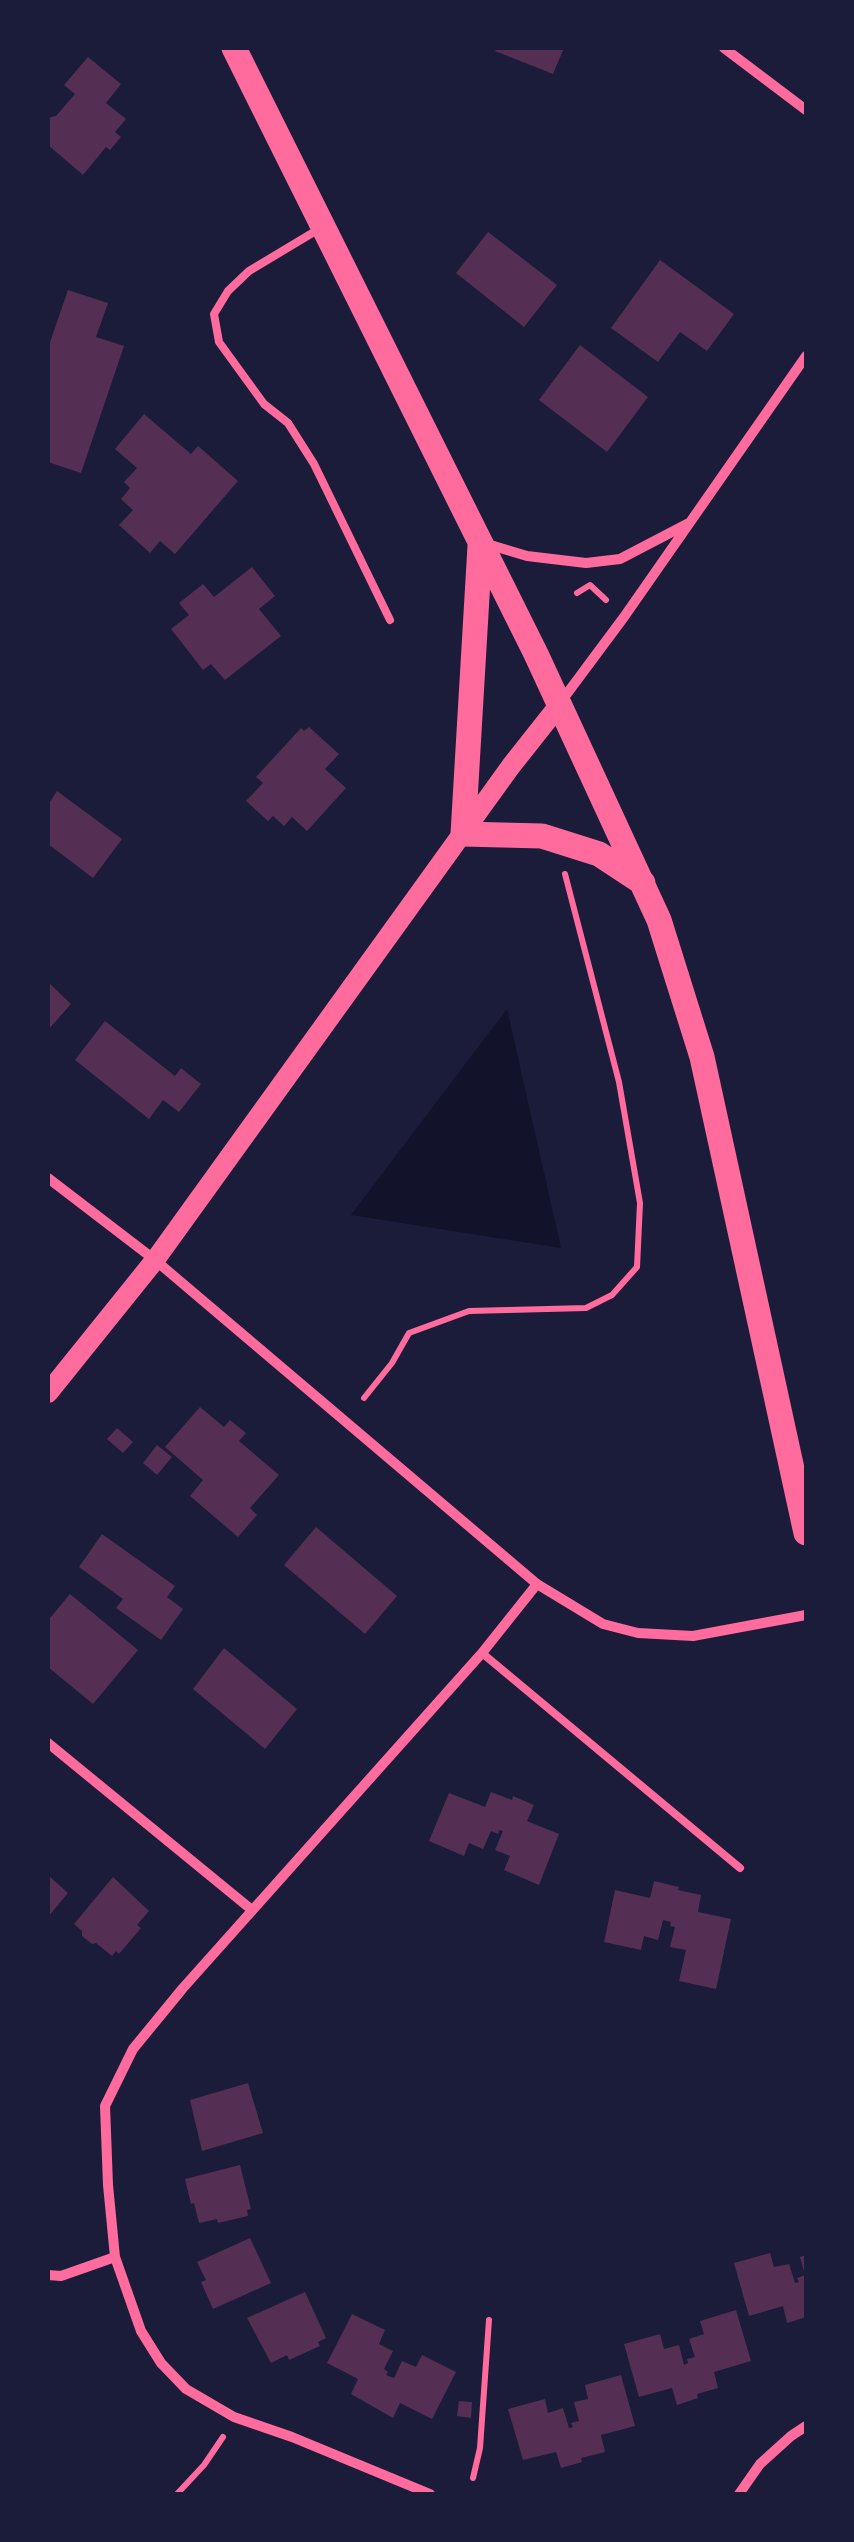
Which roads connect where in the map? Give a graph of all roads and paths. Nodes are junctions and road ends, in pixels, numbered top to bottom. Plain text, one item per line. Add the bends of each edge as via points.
1 (234, 48) edge
2 (724, 48) edge
3 (806, 110) edge
4 (323, 226) junction
5 (806, 356) edge
6 (690, 523) junction
7 (480, 543) junction
8 (577, 593) dead end
9 (606, 600) dead end
10 (390, 620) dead end
11 (560, 704) junction
12 (463, 834) junction
13 (564, 869) dead end
14 (642, 883) junction
15 (48, 1178) edge
16 (154, 1260) junction
17 (48, 1393) edge
18 (364, 1398) dead end
19 (806, 1533) edge
20 (538, 1584) junction
21 (806, 1615) edge
22 (482, 1653) junction
23 (48, 1743) edge
24 (740, 1868) dead end
25 (252, 1910) junction
26 (115, 2257) junction
27 (48, 2275) edge
28 (489, 2320) dead end
29 (806, 2426) edge
30 (223, 2436) dead end
31 (473, 2478) dead end
32 (177, 2494) edge
33 (430, 2494) edge
34 (740, 2494) edge

1 - 4 main road
2 - 3 street
4 - 7 main road
4 - 10 lane via 228,291 214,314 218,342 314,464
5 - 6 street
6 - 7 street via 620,559 586,563
6 - 11 street
7 - 11 main road
7 - 12 main road
8 - 9 path via 590,585
11 - 12 main road
11 - 14 main road
12 - 14 main road via 542,836 600,854
12 - 16 main road
13 - 18 path via 619,1082 640,1203 636,1267 612,1295 586,1308 469,1312 409,1333
14 - 19 main road via 702,1057
15 - 16 street
16 - 17 main road
16 - 20 street
20 - 21 street via 603,1624 638,1633 693,1636
20 - 22 street
22 - 24 lane
22 - 25 street
23 - 25 street
25 - 26 street via 133,2049 105,2106
26 - 27 street
26 - 33 street via 141,2330 186,2388 234,2416
28 - 31 path
29 - 34 street via 760,2464
30 - 32 path

